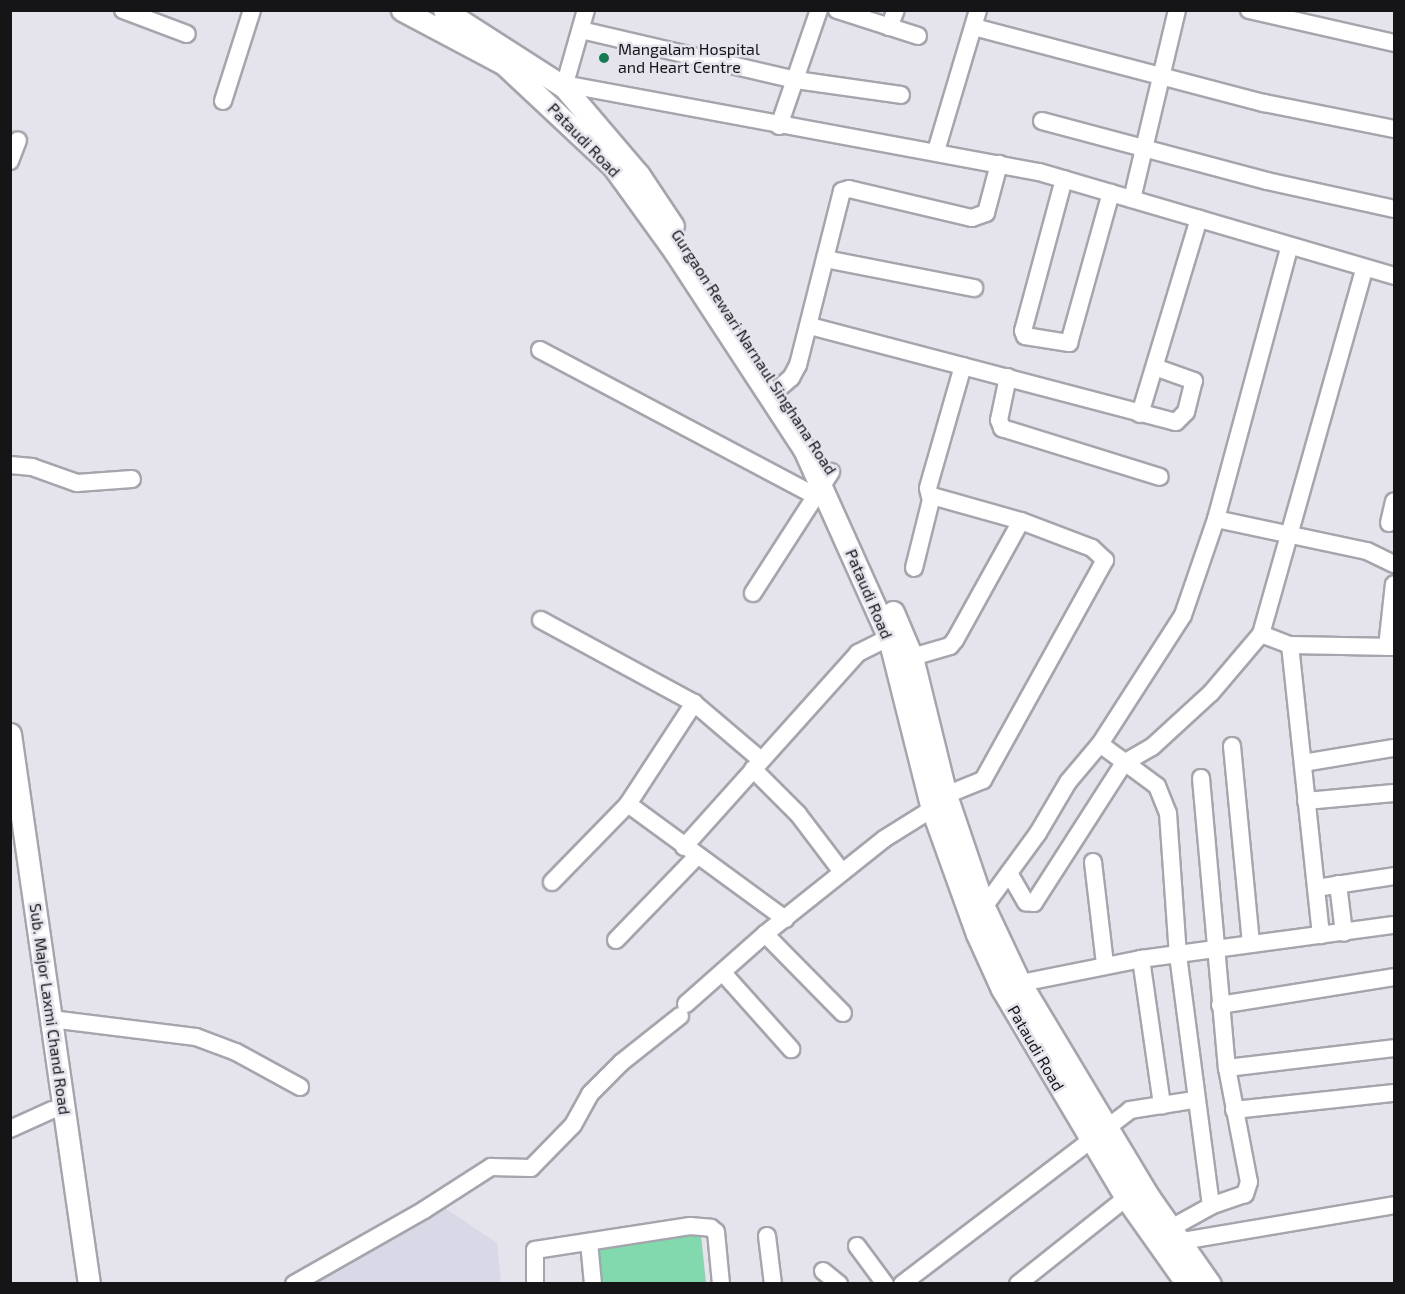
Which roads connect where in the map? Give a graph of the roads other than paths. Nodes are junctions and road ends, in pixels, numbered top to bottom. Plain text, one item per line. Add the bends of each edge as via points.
1 (123, 10) edge
2 (252, 10) edge
3 (402, 10) edge
4 (444, 10) edge
5 (586, 10) edge
6 (819, 10) edge
7 (896, 10) edge
8 (1177, 10) edge
9 (1249, 10) edge
10 (838, 11) edge
11 (976, 19) edge
12 (890, 27) junction
13 (581, 30) junction
14 (187, 34) dead end
15 (918, 36) dead end
16 (1395, 43) edge
17 (1163, 75) junction
18 (796, 80) junction
19 (564, 85) junction
20 (901, 95) dead end
21 (223, 101) dead end
22 (1042, 121) dead end
23 (779, 126) junction
24 (1395, 129) edge
25 (18, 140) dead end
26 (1145, 149) junction
27 (936, 151) junction
28 (10, 161) edge
29 (999, 164) junction
30 (1064, 179) junction
31 (1111, 193) junction
32 (1132, 199) junction
33 (1395, 209) edge
34 (1199, 219) junction
35 (1289, 248) junction
36 (825, 259) junction
37 (1364, 270) junction
38 (1395, 276) edge
39 (974, 288) dead end
40 (810, 326) junction
41 (540, 350) dead end
42 (963, 366) junction
43 (1155, 367) junction
44 (1008, 377) junction
45 (776, 393) junction
46 (1140, 414) junction
47 (10, 465) edge
48 (1160, 477) dead end
49 (132, 479) dead end
50 (823, 483) junction
51 (930, 497) junction
52 (1395, 502) edge
53 (1216, 519) junction
54 (1021, 521) junction
55 (1389, 523) dead end
56 (1288, 533) junction
57 (1395, 564) edge
58 (914, 568) dead end
59 (1395, 584) edge
60 (753, 592) dead end
61 (541, 620) dead end
62 (1261, 634) junction
63 (895, 635) junction
64 (1290, 645) junction
65 (1391, 647) edge
66 (904, 660) junction
67 (694, 703) junction
68 (10, 734) edge
69 (1100, 744) junction
70 (1233, 746) dead end
71 (1395, 748) edge
72 (1303, 762) junction
73 (1124, 763) junction
74 (757, 765) junction
75 (1201, 778) dead end
76 (1395, 793) edge
77 (1306, 801) junction
78 (943, 803) junction
79 (628, 804) junction
80 (10, 830) edge
81 (691, 852) junction
82 (1093, 862) dead end
83 (842, 872) junction
84 (1009, 873) junction
85 (1395, 876) edge
86 (552, 882) dead end
87 (1338, 884) junction
88 (1316, 888) junction
89 (984, 907) junction
90 (785, 919) junction
91 (1395, 925) edge
92 (1344, 933) junction
93 (765, 934) junction
94 (1321, 934) junction
95 (616, 940) dead end
96 (1251, 944) junction
97 (1216, 950) junction
98 (1178, 955) junction
99 (1141, 959) junction
100 (1105, 964) junction
101 (724, 974) junction
102 (1395, 977) edge
103 (1010, 985) junction
104 (1220, 1005) junction
105 (843, 1013) dead end
106 (51, 1019) junction
107 (1395, 1048) edge
108 (791, 1049) dead end
109 (1227, 1068) junction
110 (300, 1087) dead end
111 (1395, 1093) edge
112 (1194, 1100) junction
113 (1162, 1105) junction
114 (52, 1110) junction
115 (1234, 1110) junction
116 (1107, 1125) junction
117 (10, 1129) edge
118 (1090, 1138) junction
119 (1126, 1198) junction
120 (1395, 1205) edge
121 (1211, 1206) junction
122 (1176, 1235) junction
123 (767, 1236) dead end
124 (589, 1242) junction
125 (857, 1246) dead end
126 (823, 1271) dead end
127 (75, 1284) edge
128 (89, 1284) edge
129 (294, 1284) edge
130 (535, 1284) edge
131 (593, 1284) edge
132 (721, 1284) edge
133 (773, 1284) edge
134 (839, 1284) edge
135 (885, 1284) edge
136 (902, 1284) edge
137 (1018, 1284) edge
138 (1187, 1284) edge
139 (1210, 1284) edge

1 - 14 street
2 - 21 street
3 - 45 main road, Pataudi Road via 504,64 613,166
4 - 19 main road, Gurgaon Rewari Narnaul Singhana Road
5 - 13 street
6 - 18 street
7 - 12 street
8 - 17 street
9 - 16 street
10 - 12 street
11 - 17 street
11 - 27 street
12 - 15 street
13 - 18 street
13 - 19 street
17 - 24 street via 1264,103
17 - 26 street
18 - 20 street
18 - 23 street
19 - 23 street
19 - 45 main road, Gurgaon Rewari Narnaul Singhana Road via 639,175
22 - 26 street
23 - 27 street
25 - 28 street
26 - 32 street
26 - 33 street
27 - 29 street
29 - 30 street
29 - 36 street via 986,213 972,218 844,190
30 - 31 street
30 - 31 street via 1023,331 1025,336 1069,343
31 - 32 street
32 - 34 street
34 - 35 street
34 - 43 street
35 - 37 street
35 - 53 street
36 - 39 street
36 - 40 street
37 - 38 street
37 - 56 street
40 - 42 street
40 - 45 street via 798,365
41 - 50 street
42 - 44 street
42 - 51 street via 928,488
43 - 46 street
43 - 46 street via 1194,381 1186,412 1176,422 1168,423
44 - 46 street
44 - 48 street via 999,420 1002,428
45 - 50 main road, Gurgaon Rewari Narnaul Singhana Road
47 - 49 street via 32,467 77,483
50 - 60 street
50 - 63 main road, Gurgaon Rewari Narnaul Singhana Road
51 - 54 street
51 - 58 street
52 - 55 street
53 - 56 street
53 - 69 street via 1184,615
54 - 66 street via 950,646
54 - 78 street via 1092,548 1103,556 1104,566 983,780
56 - 57 street via 1367,551
56 - 62 street
59 - 65 street
61 - 67 street
62 - 64 street
62 - 73 street via 1211,693 1152,747
63 - 66 main road, Gurgaon Rewari Narnaul Singhana Road
63 - 74 street via 858,653
64 - 65 street
64 - 72 street
66 - 78 main road, Gurgaon Rewari Narnaul Singhana Road
67 - 74 street
67 - 79 street
68 - 106 main road, Sub. Major Laxmi Chand Road
69 - 73 street
69 - 84 street via 1068,782
70 - 96 street
71 - 72 street
72 - 77 street
73 - 84 street via 1034,903 1026,902
73 - 98 street via 1157,786 1166,801
74 - 81 street
74 - 83 street
75 - 97 street
76 - 77 street
77 - 88 street
78 - 83 street via 884,839
78 - 89 main road, Gurgaon Rewari Narnaul Singhana Road
78 - 103 main road, Pataudi Road via 977,934
79 - 81 street
79 - 86 street
80 - 114 main road, Sub. Major Laxmi Chand Road
81 - 90 street
81 - 95 street
82 - 100 street
83 - 90 street
84 - 89 street
85 - 87 street
87 - 88 street
87 - 92 street
88 - 94 street
89 - 103 main road, Gurgaon Rewari Narnaul Singhana Road
90 - 93 street
91 - 92 street
92 - 94 street
93 - 101 street
93 - 105 street
94 - 96 street
96 - 97 street
97 - 98 street
97 - 104 street
98 - 99 street
98 - 112 street
99 - 100 street
99 - 113 street
100 - 103 street
101 - 108 street
101 - 129 street via 590,1094 573,1125 531,1168 491,1167
102 - 104 street
103 - 116 main road, Gurgaon Rewari Narnaul Singhana Road
103 - 118 main road, Pataudi Road
104 - 109 street
106 - 110 street via 164,1030 196,1037 236,1052
106 - 128 main road, Sub. Major Laxmi Chand Road
107 - 109 street
109 - 115 street
111 - 115 street
112 - 113 street
112 - 121 street
113 - 116 street via 1130,1110
114 - 117 street
114 - 127 main road, Sub. Major Laxmi Chand Road
115 - 121 street via 1248,1188 1241,1196
116 - 118 street
116 - 122 main road, Gurgaon Rewari Narnaul Singhana Road
118 - 119 main road, Pataudi Road
118 - 136 street
119 - 137 street
119 - 138 main road, Pataudi Road
120 - 122 street
121 - 122 street
122 - 139 main road, Gurgaon Rewari Narnaul Singhana Road
123 - 133 street
124 - 130 street via 535,1250
124 - 131 street
124 - 132 street via 690,1226 711,1228 716,1233
125 - 135 street
126 - 134 street

